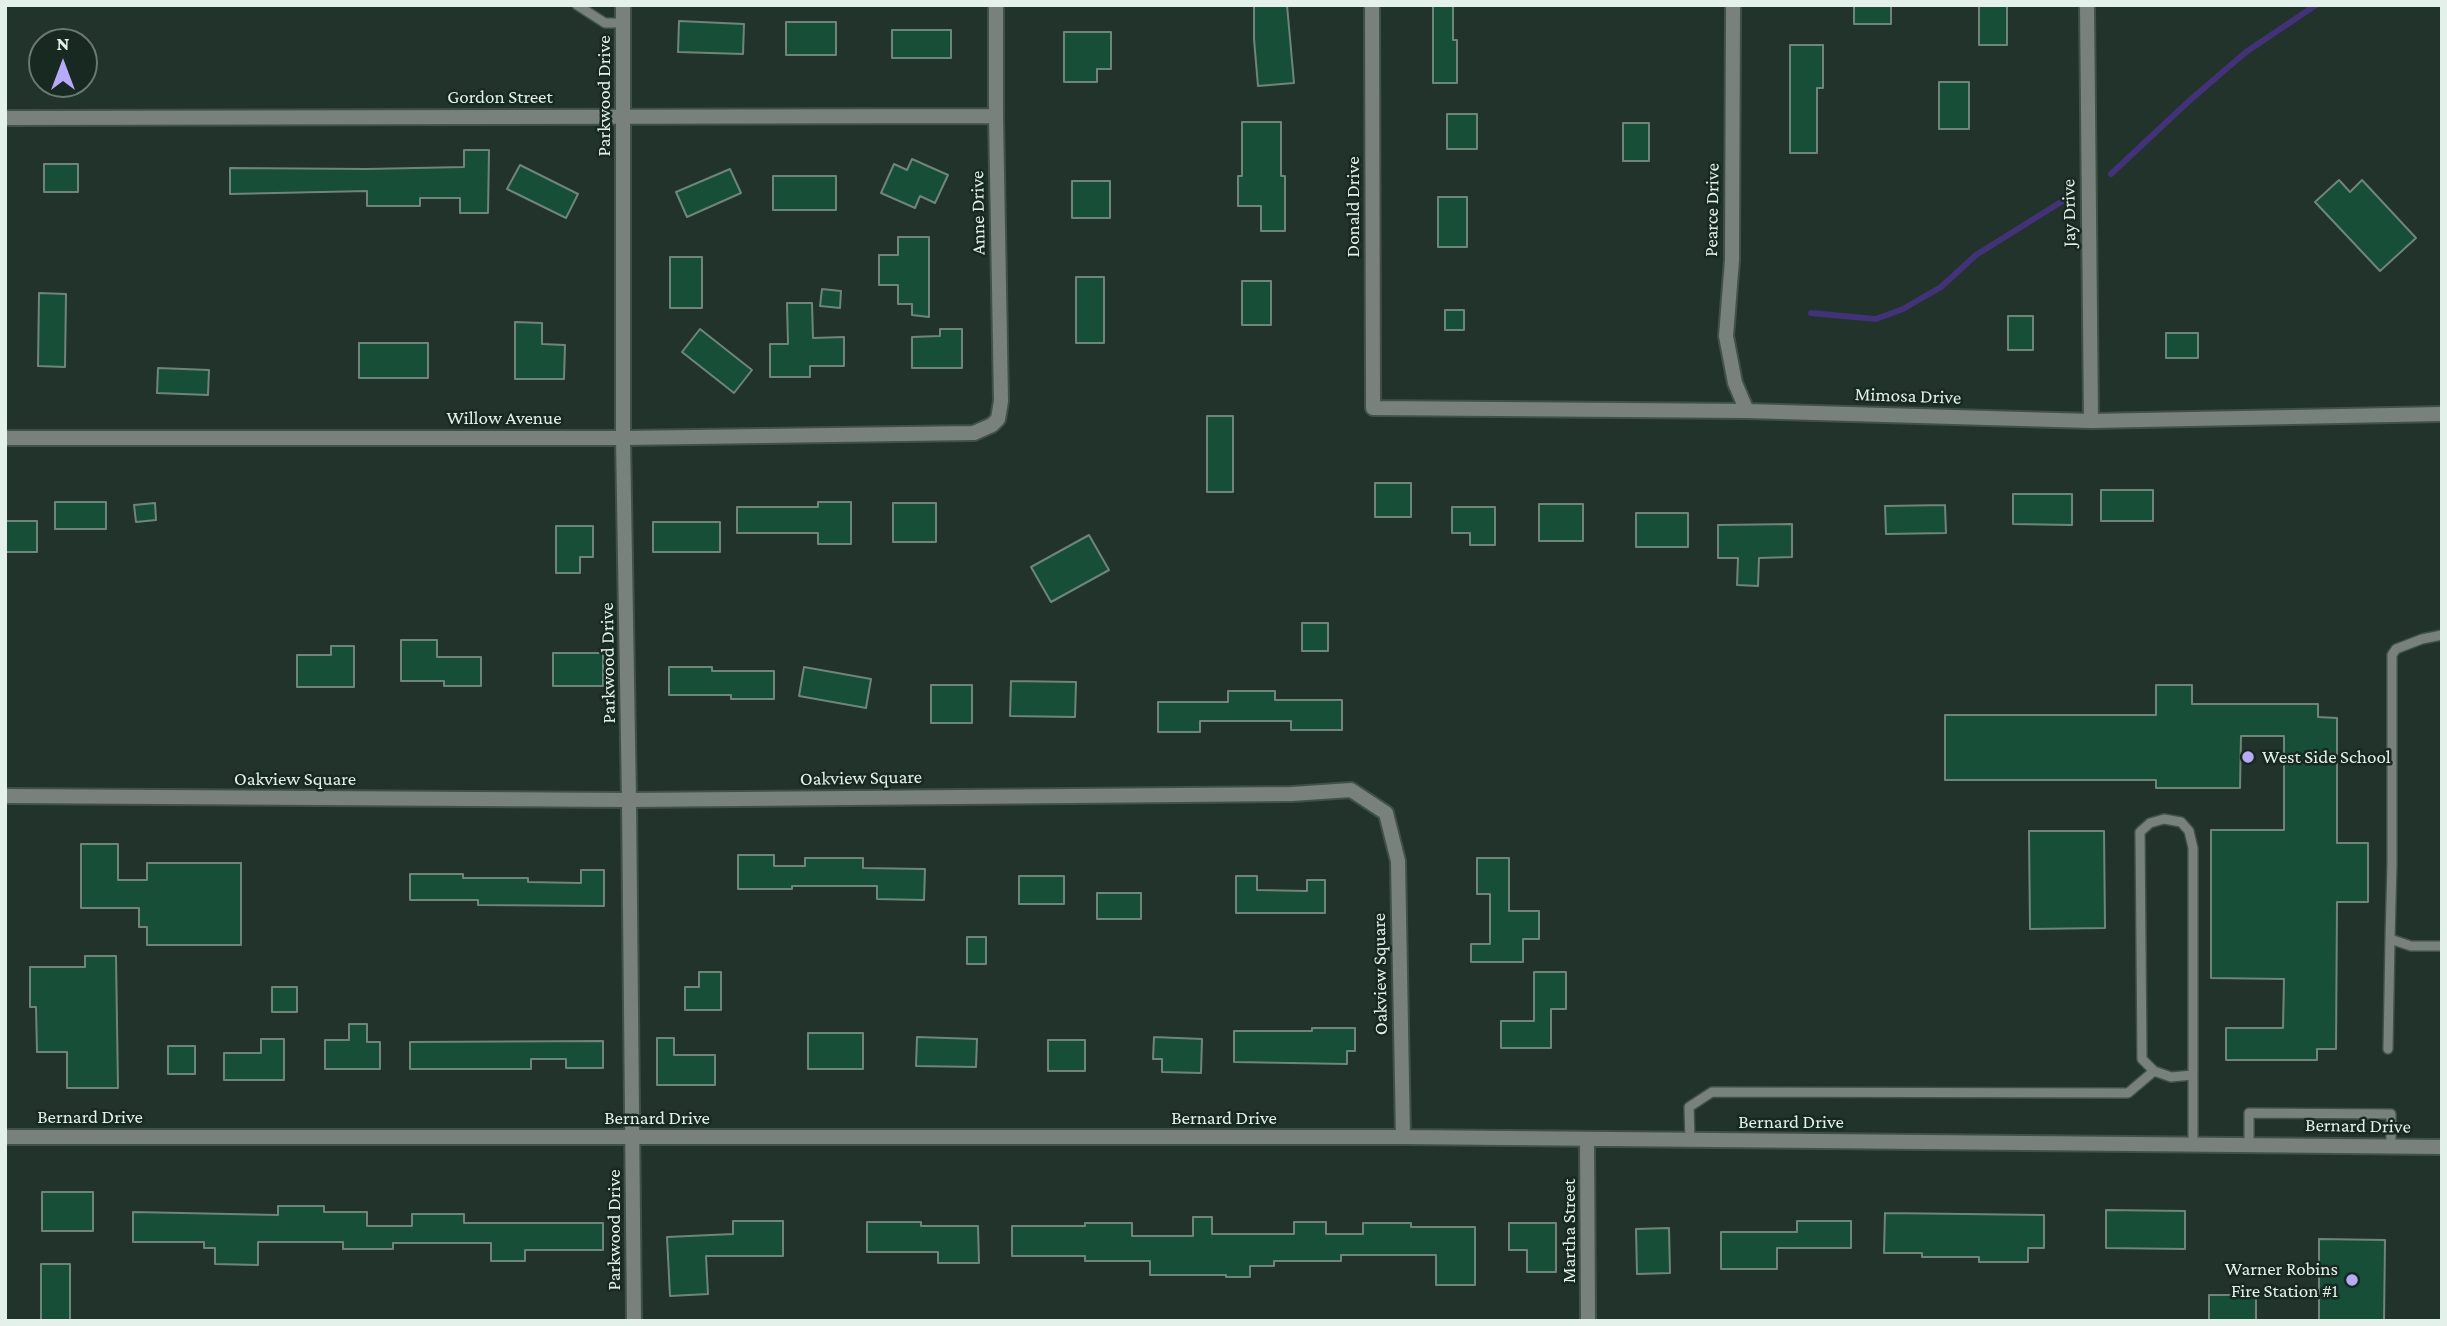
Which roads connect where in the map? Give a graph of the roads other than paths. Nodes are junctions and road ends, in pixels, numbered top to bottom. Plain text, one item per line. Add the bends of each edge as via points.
1 (577, 5) edge
2 (623, 5) edge
3 (996, 5) edge
4 (1372, 5) edge
5 (1733, 5) edge
6 (2087, 5) edge
7 (623, 23) junction
8 (623, 116) junction
9 (996, 116) junction
10 (5, 118) edge
11 (1373, 408) joint
12 (1747, 411) junction
13 (2442, 414) edge
14 (998, 419) joint
15 (2091, 421) junction
16 (5, 438) edge
17 (623, 438) junction
18 (2442, 635) edge
19 (5, 796) edge
20 (629, 800) junction
21 (2390, 939) junction
22 (2442, 946) edge
23 (2388, 1049) dead end
24 (2154, 1071) junction
25 (2193, 1076) junction
26 (5, 1137) edge
27 (633, 1137) junction
28 (1403, 1137) junction
29 (1587, 1140) junction
30 (1690, 1141) junction
31 (2193, 1144) junction
32 (2249, 1144) junction
33 (2391, 1146) junction
34 (2442, 1147) edge
35 (634, 1321) edge
36 (1588, 1321) edge

1 - 7 lane via 605,23
2 - 7 street, Parkwood Drive
3 - 9 street, Anne Drive
4 - 11 street, Donald Drive
5 - 12 street, Pearce Drive via 1732,260 1726,336 1735,383
6 - 15 street, Jay Drive
7 - 8 street, Parkwood Drive
8 - 9 street, Gordon Street
8 - 10 street, Gordon Street
8 - 17 street, Parkwood Drive
9 - 14 street, Anne Drive
11 - 12 street, Mimosa Drive
12 - 15 street, Mimosa Drive
13 - 15 street, Mimosa Drive
14 - 17 street, Willow Avenue via 974,433 954,435
16 - 17 street, Willow Avenue
17 - 20 street, Parkwood Drive
18 - 21 lane via 2396,649 2392,655
19 - 20 street, Oakview Square
20 - 27 street, Parkwood Drive
20 - 28 street, Oakview Square via 1351,790 1386,813 1398,861
21 - 22 lane via 2411,946
21 - 23 lane
24 - 25 lane via 2171,1077
24 - 25 lane via 2142,1059 2140,832 2164,819 2181,822 2193,848
24 - 30 lane via 2128,1094 1712,1092 1689,1107
25 - 31 lane
26 - 27 street, Bernard Drive
27 - 28 street, Bernard Drive
27 - 35 street, Parkwood Drive
28 - 29 street, Bernard Drive
29 - 30 street, Bernard Drive
29 - 36 street, Martha Street
30 - 31 street, Bernard Drive
31 - 32 street, Bernard Drive
32 - 33 street, Bernard Drive
32 - 33 lane via 2249,1113 2391,1114
33 - 34 street, Bernard Drive

